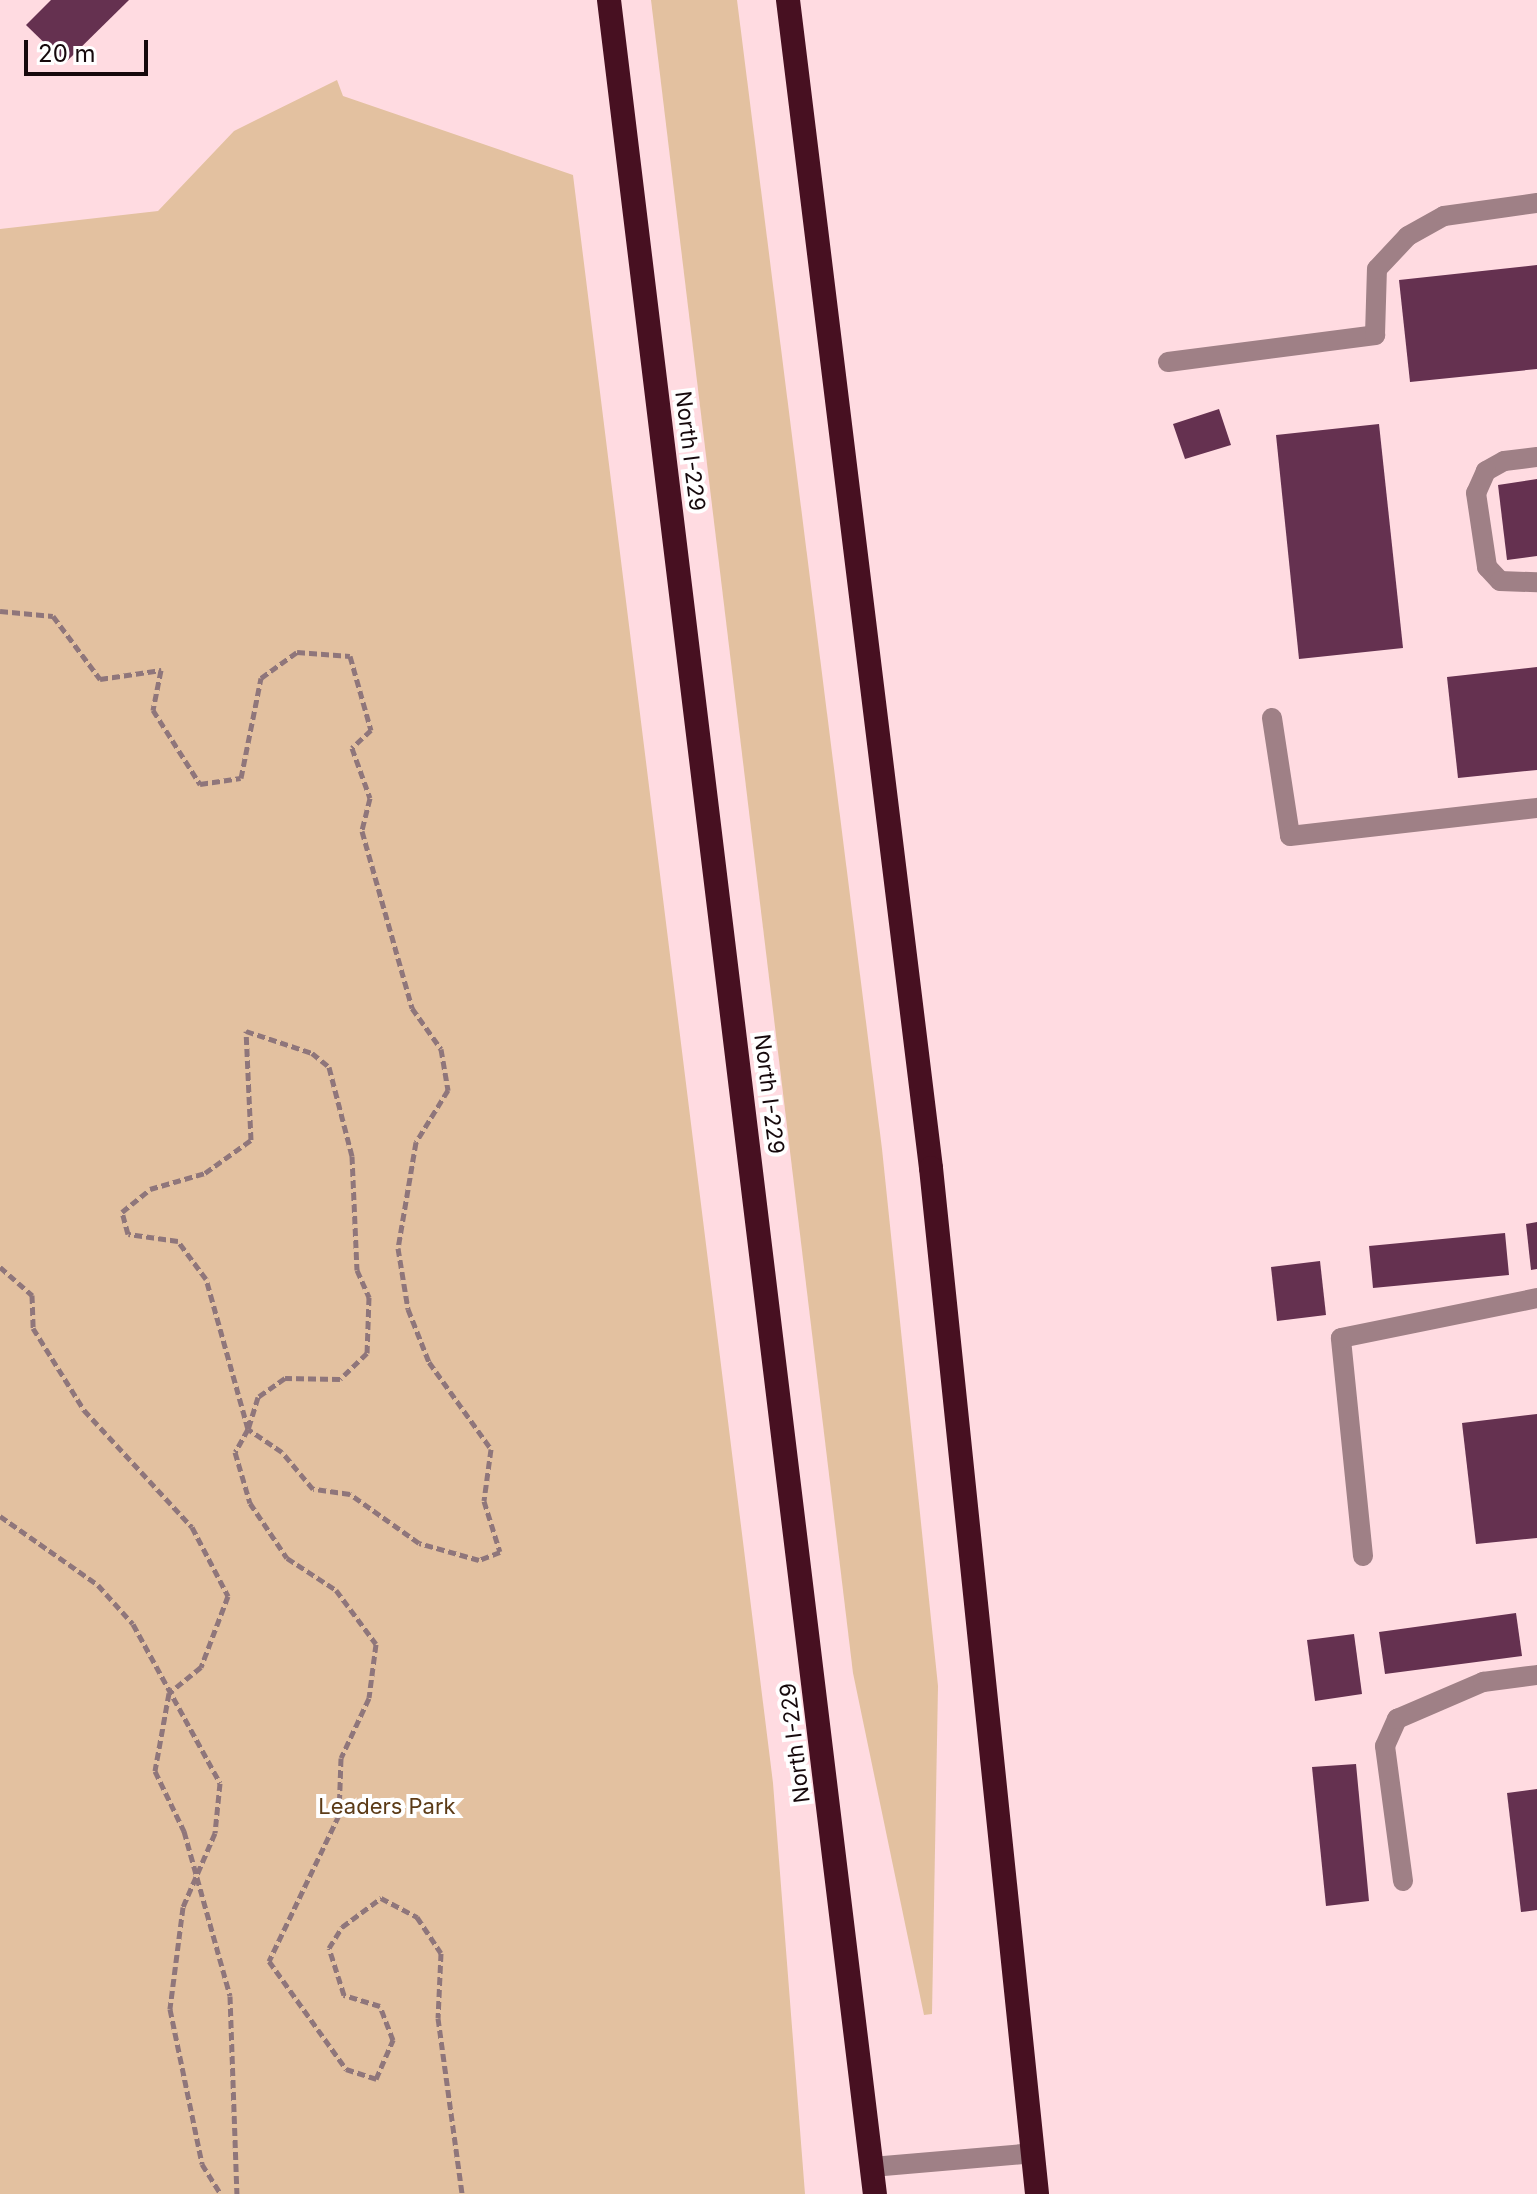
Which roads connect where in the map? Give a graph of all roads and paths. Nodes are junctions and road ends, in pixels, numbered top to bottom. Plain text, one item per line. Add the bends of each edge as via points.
1 (609, 0) edge
2 (788, 0) edge
3 (1537, 203) edge
4 (1168, 362) dead end
5 (1537, 457) edge
6 (1537, 582) edge
7 (0, 611) edge
8 (1272, 718) dead end
9 (1537, 808) edge
10 (0, 1267) edge
11 (1537, 1298) edge
12 (248, 1429) junction
13 (0, 1516) edge
14 (1363, 1556) dead end
15 (1537, 1675) edge
16 (169, 1693) junction
17 (199, 1879) junction
18 (1403, 1881) dead end
19 (1034, 2153) junction
20 (872, 2167) junction
21 (221, 2194) edge
22 (237, 2194) edge
23 (462, 2194) edge
24 (875, 2194) edge
25 (1037, 2194) edge

1 - 20 highway, North I-229
2 - 19 highway via 932,1184
3 - 4 lane via 1444,216 1408,236 1377,269 1375,335
5 - 6 lane via 1486,471 1476,493 1487,567 1500,581
7 - 12 path via 53,616 100,679 161,670 153,710 200,784 241,778 261,678 297,652 350,656 371,730 352,748 370,798 362,831 412,1008 441,1049 448,1090 416,1142 398,1248 408,1309 429,1362 491,1449 484,1501 500,1552 479,1560 419,1543 350,1494 313,1489 282,1452
8 - 9 lane via 1290,836
10 - 16 path via 32,1295 33,1328 84,1410 192,1527 228,1596 201,1667
11 - 14 lane via 1341,1338
12 - 12 path via 258,1397 285,1378 340,1379 367,1353 369,1297 357,1270 352,1156 329,1067 312,1053 246,1031 251,1140 205,1173 150,1189 122,1212 128,1234 178,1241 206,1279
12 - 23 path via 235,1452 250,1503 287,1558 336,1590 376,1644 369,1698 341,1758 339,1815 269,1961 346,2069 376,2079 393,2040 380,2006 344,1995 329,1948 342,1927 381,1898 417,1917 441,1953 438,2018
13 - 16 path via 98,1585 133,1624
15 - 18 lane via 1483,1682 1397,1719 1385,1746
16 - 17 path via 155,1771
16 - 17 path via 197,1730 220,1783
17 - 21 path via 183,1907 170,2009 202,2164
17 - 22 path via 230,1996
19 - 20 lane
19 - 25 highway
20 - 24 highway, North I-229

